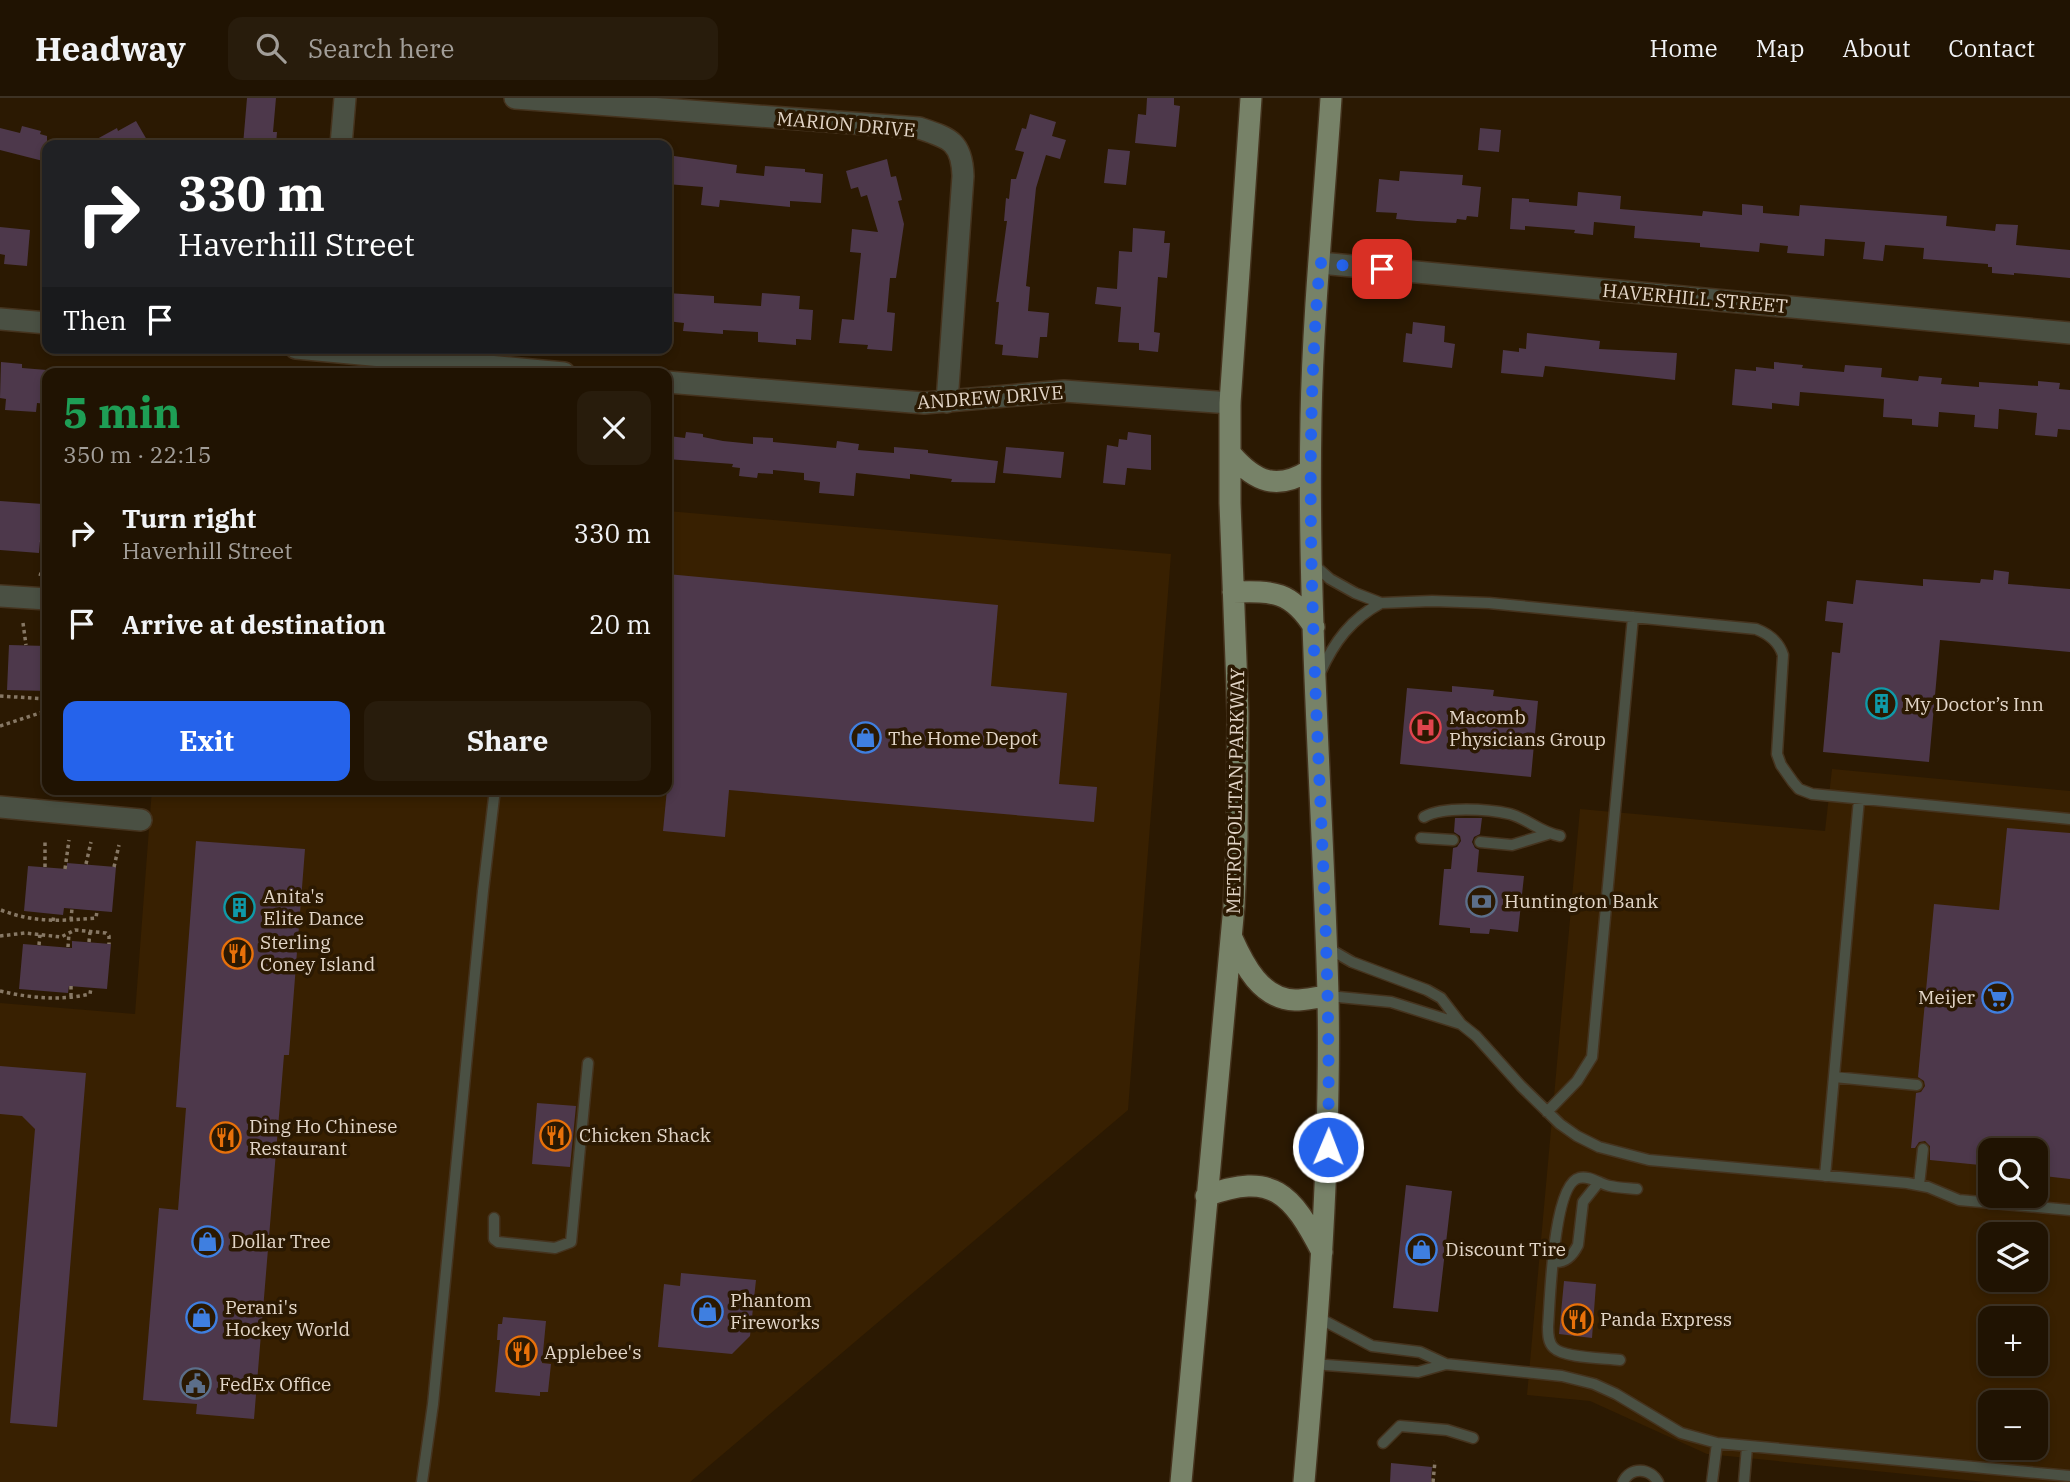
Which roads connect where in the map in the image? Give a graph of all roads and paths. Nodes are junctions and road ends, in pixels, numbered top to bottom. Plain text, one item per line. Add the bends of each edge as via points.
1 (345, 98) edge
2 (515, 98) edge
3 (1251, 98) edge
4 (1331, 98) edge
5 (341, 140) edge
6 (1320, 263) junction
7 (0, 319) edge
8 (42, 323) edge
9 (2070, 333) edge
10 (363, 354) edge
11 (511, 368) edge
12 (672, 382) edge
13 (947, 402) junction
14 (1230, 403) junction
15 (1231, 454) junction
16 (1310, 470) junction
17 (1311, 562) junction
18 (42, 570) edge
19 (40, 576) dead end
20 (1233, 592) junction
21 (0, 596) edge
22 (42, 599) edge
23 (1381, 603) junction
24 (1633, 617) junction
25 (23, 623) dead end
26 (1314, 628) junction
27 (26, 645) dead end
28 (1316, 681) junction
29 (9, 690) dead end
30 (29, 691) dead end
31 (0, 696) edge
32 (9, 698) junction
33 (29, 698) junction
34 (42, 699) edge
35 (42, 713) edge
36 (0, 726) edge
37 (494, 795) edge
38 (1859, 799) junction
39 (0, 807) edge
40 (1424, 817) dead end
41 (2070, 819) edge
42 (141, 820) dead end
43 (1548, 834) junction
44 (1560, 836) dead end
45 (1421, 838) dead end
46 (69, 840) dead end
47 (1453, 840) dead end
48 (45, 842) dead end
49 (90, 842) dead end
50 (1480, 842) dead end
51 (119, 845) dead end
52 (86, 864) dead end
53 (45, 867) dead end
54 (114, 867) dead end
55 (65, 869) dead end
56 (72, 908) dead end
57 (1, 909) edge
58 (97, 911) dead end
59 (26, 912) dead end
60 (54, 914) dead end
61 (26, 918) junction
62 (71, 920) junction
63 (54, 921) junction
64 (90, 932) junction
65 (69, 933) junction
66 (40, 934) junction
67 (0, 936) edge
68 (1232, 938) junction
69 (89, 942) dead end
70 (109, 944) dead end
71 (39, 945) dead end
72 (68, 947) dead end
73 (1326, 947) junction
74 (71, 986) dead end
75 (90, 988) dead end
76 (26, 989) dead end
77 (0, 991) edge
78 (48, 991) dead end
79 (25, 996) junction
80 (1328, 996) junction
81 (48, 998) junction
82 (71, 998) junction
83 (1461, 1024) junction
84 (587, 1063) dead end
85 (1834, 1077) junction
86 (1917, 1085) dead end
87 (1547, 1112) junction
88 (1923, 1149) dead end
89 (1825, 1176) junction
90 (1599, 1182) junction
91 (1919, 1185) junction
92 (1637, 1189) dead end
93 (1206, 1196) junction
94 (2070, 1210) edge
95 (494, 1218) dead end
96 (1323, 1254) junction
97 (1554, 1262) junction
98 (1317, 1317) junction
99 (1620, 1360) dead end
100 (1313, 1364) junction
101 (1446, 1364) junction
102 (1473, 1438) dead end
103 (1383, 1443) dead end
104 (1717, 1443) junction
105 (1747, 1447) junction
106 (1435, 1461) dead end
107 (2070, 1476) edge
108 (422, 1482) edge
109 (1181, 1482) edge
110 (1304, 1482) edge
111 (1433, 1482) edge
112 (1623, 1482) edge
113 (1658, 1482) edge
114 (1712, 1482) edge
115 (1744, 1482) edge

1 - 5 street
2 - 13 street, MARION DRIVE via 919,128 953,142 960,152 963,176
3 - 14 main road, METROPOLITAN PARKWAY
4 - 6 main road
6 - 9 street, HAVERHILL STREET
6 - 16 main road
7 - 8 street
10 - 11 street
12 - 13 street, ANDREW DRIVE via 841,398
13 - 14 street, ANDREW DRIVE via 1064,391
14 - 15 main road, METROPOLITAN PARKWAY
15 - 16 main road via 1245,470 1272,482 1296,479
15 - 20 main road, METROPOLITAN PARKWAY
16 - 17 main road
17 - 23 lane via 1330,579
17 - 26 main road
18 - 19 path
20 - 26 main road via 1280,594 1303,610
20 - 68 main road, METROPOLITAN PARKWAY via 1238,765
21 - 22 street
23 - 24 lane via 1468,602
23 - 28 lane via 1345,630
24 - 38 lane via 1746,627 1771,637 1783,655 1777,754 1781,765 1805,792
24 - 87 lane via 1592,1057 1577,1081
25 - 27 path
26 - 28 main road
28 - 73 main road
29 - 32 path
30 - 33 path
31 - 32 path
32 - 33 path
33 - 34 path
35 - 36 path
37 - 108 lane
38 - 41 lane
38 - 85 lane
39 - 42 street
40 - 43 lane via 1449,808 1511,814
43 - 44 lane
43 - 50 lane via 1512,845
45 - 47 lane
46 - 55 path
48 - 53 path
49 - 52 path
51 - 54 path
56 - 62 path
57 - 61 path
58 - 62 path via 96,918
59 - 61 path
60 - 63 path
61 - 63 path
62 - 63 path
64 - 65 path
64 - 69 path
64 - 70 path via 106,933
65 - 66 path via 61,937
65 - 72 path
66 - 67 path
66 - 71 path
68 - 80 main road via 1252,976 1272,993 1294,1000
68 - 93 main road, METROPOLITAN PARKWAY
73 - 80 main road
73 - 83 lane via 1352,962 1427,990 1441,998
74 - 82 path
75 - 82 path via 90,994
76 - 79 path
77 - 79 path
78 - 81 path
79 - 81 path
80 - 83 lane via 1391,1002
80 - 96 main road
81 - 82 path
83 - 87 lane
84 - 95 lane via 571,1242 555,1248 498,1242
85 - 86 lane
85 - 89 lane
87 - 89 lane via 1589,1143 1640,1158
88 - 91 lane
89 - 91 lane
90 - 92 lane
90 - 97 lane via 1583,1202 1575,1251 1566,1260
90 - 97 lane via 1577,1178 1565,1190
91 - 94 lane via 1959,1200
93 - 96 main road via 1244,1184 1276,1192 1307,1224
93 - 109 main road, METROPOLITAN PARKWAY
96 - 98 main road
97 - 99 lane via 1550,1343 1563,1353
98 - 100 main road
98 - 101 lane via 1372,1346 1420,1352
100 - 101 lane via 1418,1372
100 - 110 main road
101 - 104 lane via 1578,1379 1616,1394 1681,1433
102 - 103 lane via 1447,1430 1399,1426
104 - 105 lane
104 - 114 lane
105 - 107 lane
105 - 115 lane
106 - 111 path
112 - 113 lane via 1633,1471 1641,1470

